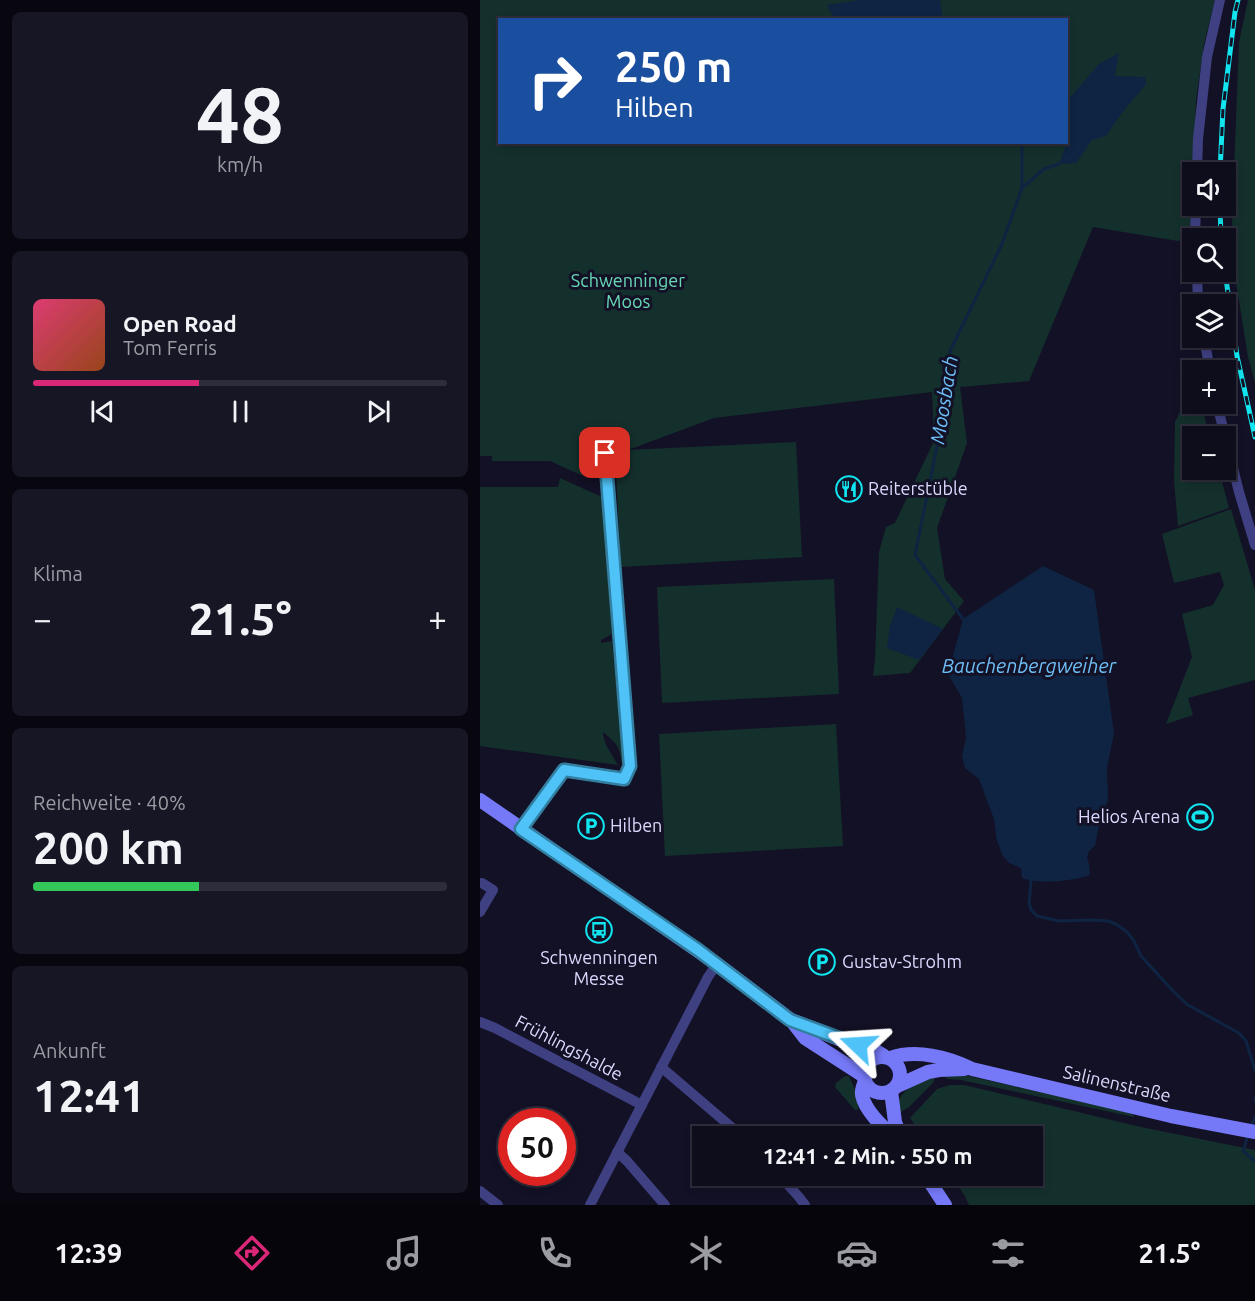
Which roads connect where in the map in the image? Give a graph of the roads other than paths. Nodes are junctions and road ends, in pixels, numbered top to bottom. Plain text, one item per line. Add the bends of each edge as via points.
1 (1220, 0) edge
2 (1197, 162) edge
3 (1220, 414) edge
4 (605, 453) dead end
5 (1255, 545) edge
6 (480, 800) edge
7 (521, 829) junction
8 (482, 883) dead end
9 (480, 912) edge
10 (717, 964) junction
11 (790, 1020) junction
12 (480, 1022) edge
13 (887, 1057) junction
14 (662, 1067) junction
15 (972, 1069) junction
16 (864, 1079) junction
17 (894, 1089) junction
18 (642, 1105) junction
19 (729, 1126) edge
20 (882, 1126) edge
21 (897, 1126) edge
22 (1255, 1132) edge
23 (617, 1152) junction
24 (790, 1186) edge
25 (933, 1186) edge
26 (480, 1191) edge
27 (498, 1205) edge
28 (590, 1205) edge
29 (664, 1205) edge
30 (805, 1205) edge
31 (945, 1205) edge

1 - 2 street via 1207,57
3 - 5 street
4 - 7 street via 630,766 624,779 564,770
6 - 7 main road
7 - 10 main road
8 - 9 street via 494,890
10 - 11 main road
10 - 14 street
11 - 13 main road
11 - 16 main road via 806,1038
12 - 18 street, Frühlingshalde
13 - 15 main road, Salinenstraße via 921,1054
13 - 16 main road via 870,1061
13 - 17 main road via 900,1071
14 - 18 street
14 - 19 street
15 - 17 main road, Salinenstraße via 928,1072
15 - 22 main road, Salinenstraße
16 - 17 main road via 875,1092
16 - 20 main road via 862,1096
17 - 21 main road
18 - 23 street
23 - 28 street
23 - 29 street
24 - 30 street
25 - 31 main road
26 - 27 street

